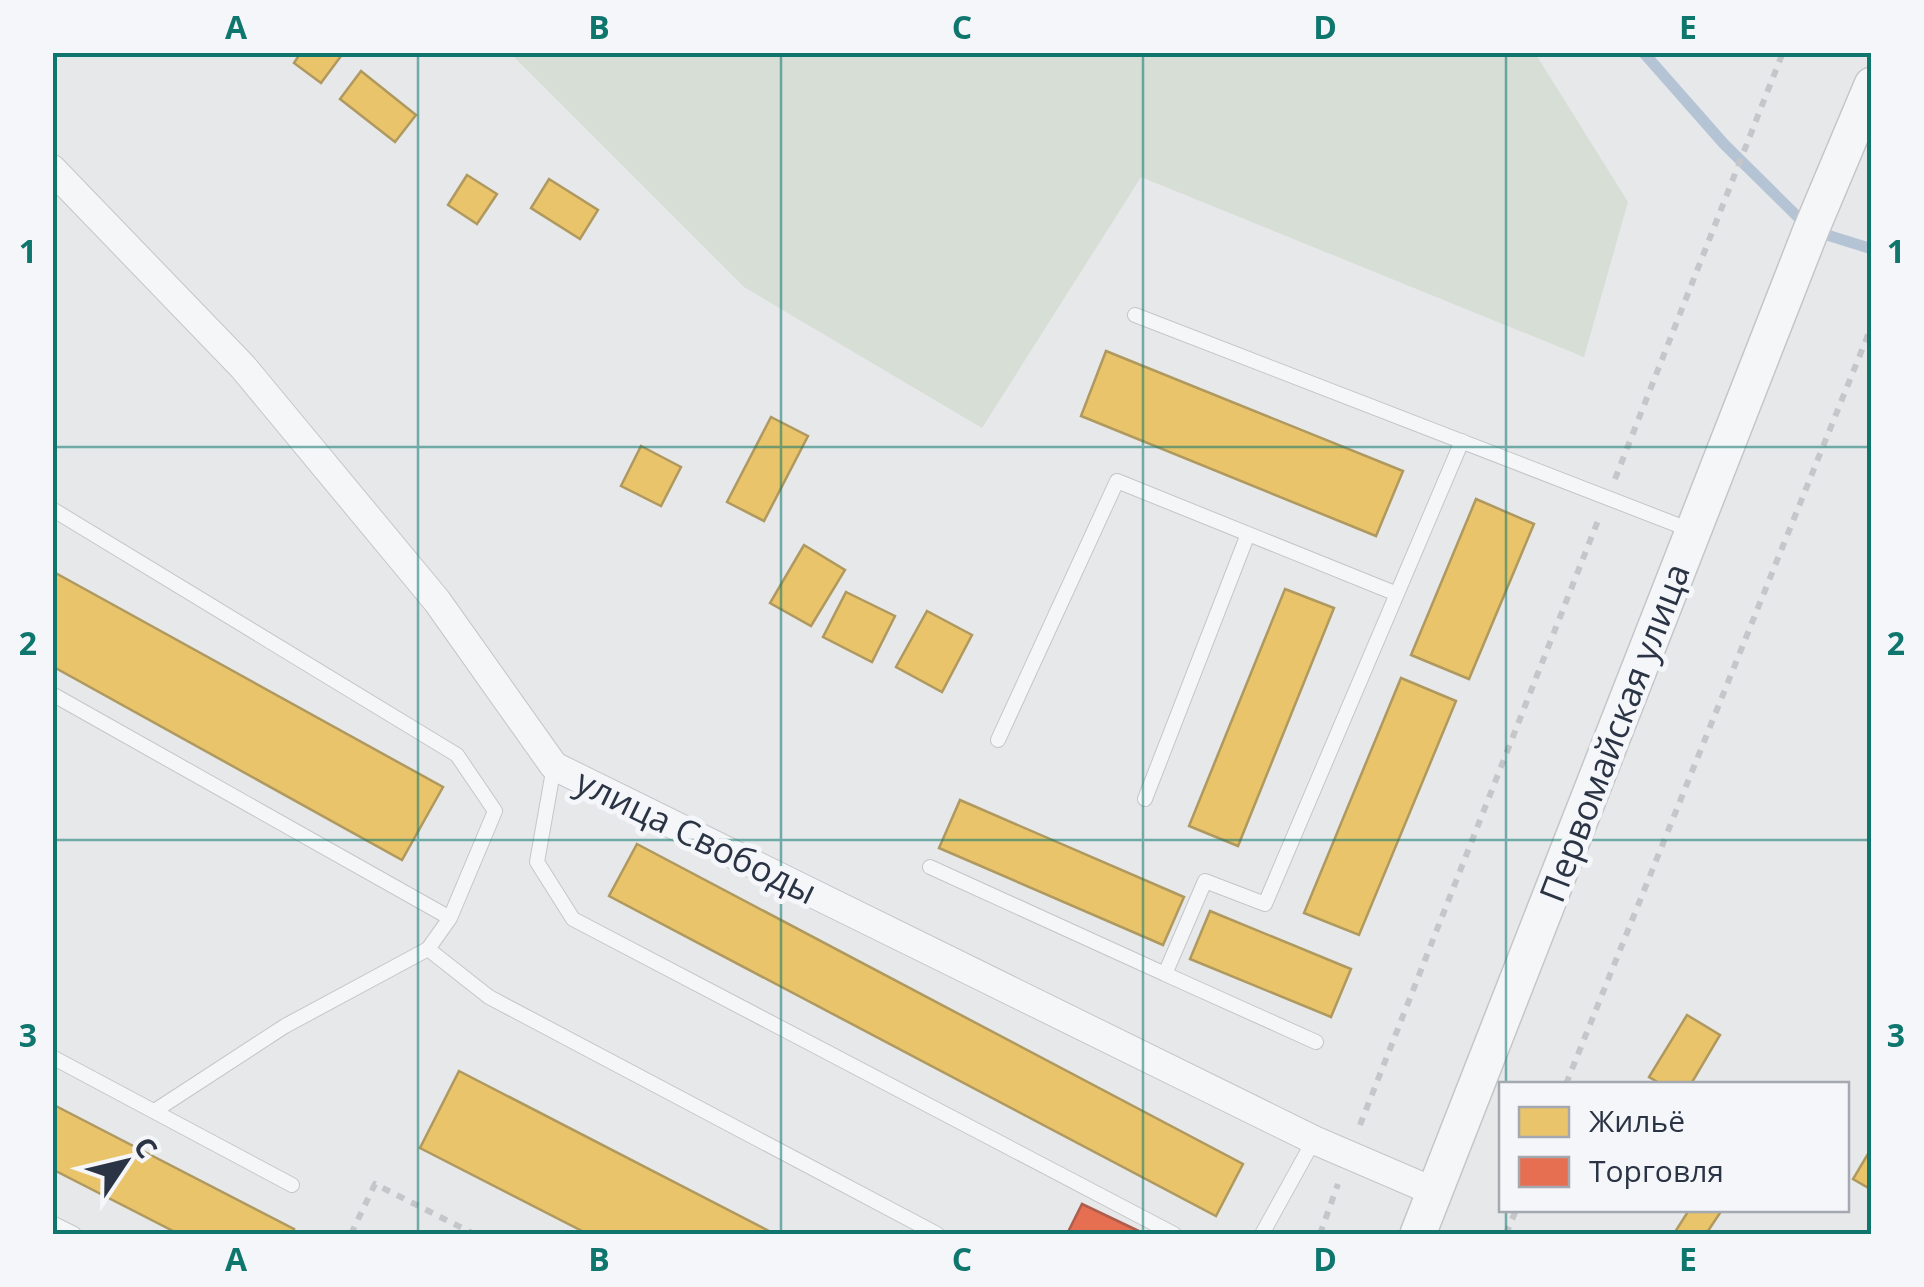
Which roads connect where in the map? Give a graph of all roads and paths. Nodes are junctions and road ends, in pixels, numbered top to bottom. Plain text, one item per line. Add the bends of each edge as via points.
1 (1782, 52) edge
2 (1872, 85) edge
3 (52, 169) edge
4 (1134, 315) dead end
5 (1872, 324) edge
6 (1462, 441) junction
7 (1607, 498) junction
8 (52, 509) edge
9 (1694, 531) junction
10 (1248, 534) junction
11 (1397, 594) junction
12 (52, 694) edge
13 (998, 740) dead end
14 (554, 766) junction
15 (1145, 799) dead end
16 (930, 867) dead end
17 (450, 918) junction
18 (428, 949) junction
19 (1164, 974) junction
20 (1316, 1042) dead end
21 (52, 1057) edge
22 (1567, 1082) edge
23 (156, 1110) junction
24 (1314, 1140) junction
25 (1349, 1156) junction
26 (292, 1185) dead end
27 (1435, 1192) junction
28 (52, 1223) edge
29 (74, 1234) edge
30 (351, 1234) edge
31 (474, 1234) edge
32 (938, 1234) edge
33 (1174, 1234) edge
34 (1262, 1234) edge
35 (1320, 1234) edge
36 (1418, 1234) edge

1 - 7 path
2 - 9 street, Первомайская улица
3 - 14 street, улица Свободы via 244,366 436,601
4 - 6 lane
5 - 22 path
6 - 7 lane
6 - 11 lane
7 - 9 lane
7 - 25 path
8 - 17 lane via 458,755 495,811
9 - 27 street, Первомайская улица
10 - 11 lane
10 - 13 lane via 1117,481
10 - 15 lane
11 - 19 lane via 1265,904 1205,881
12 - 17 lane
14 - 24 street, улица Свободы
14 - 33 lane via 537,862 573,919
16 - 19 lane
17 - 18 lane
18 - 23 lane via 285,1026
18 - 32 lane via 489,997
19 - 20 lane
21 - 23 lane
23 - 26 lane
24 - 25 street, улица Свободы
24 - 34 lane
25 - 27 street, улица Свободы
25 - 35 path
27 - 36 street, Первомайская улица
28 - 29 lane
30 - 31 path via 375,1184

